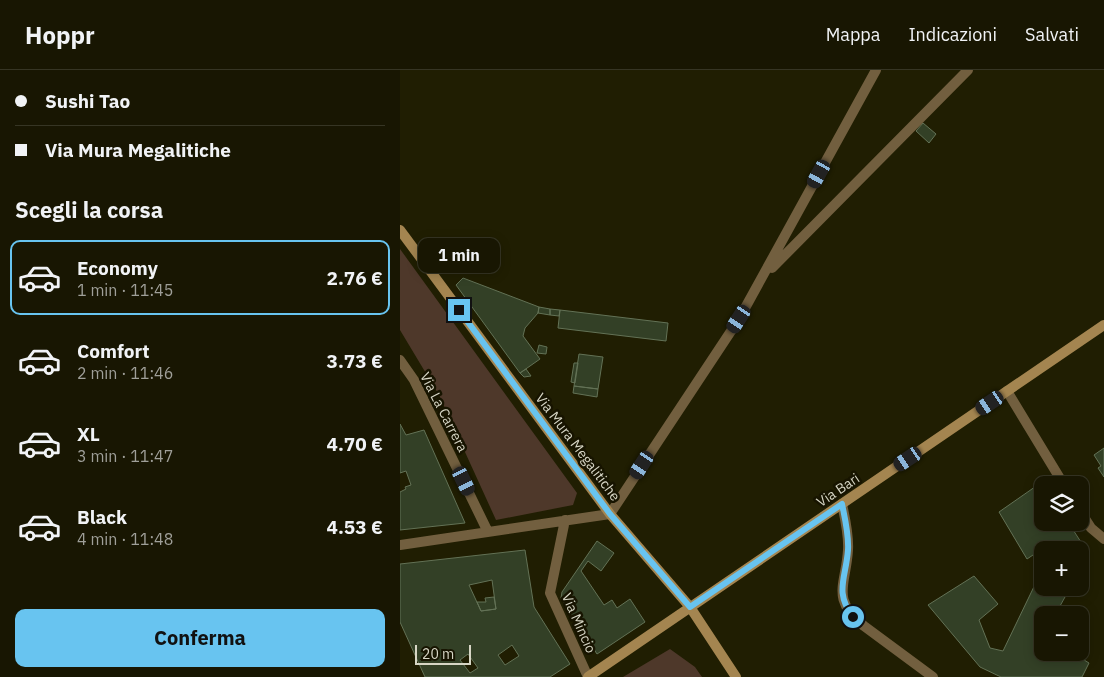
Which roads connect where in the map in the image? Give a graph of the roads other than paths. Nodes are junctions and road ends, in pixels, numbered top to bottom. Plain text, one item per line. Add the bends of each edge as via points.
1 (876, 70) edge
2 (968, 70) edge
3 (400, 230) edge
4 (762, 278) junction
5 (1104, 325) edge
6 (400, 360) edge
7 (1007, 392) junction
8 (1058, 476) edge
9 (842, 504) junction
10 (610, 514) junction
11 (565, 520) junction
12 (1089, 525) edge
13 (488, 532) junction
14 (1104, 539) edge
15 (400, 546) edge
16 (690, 607) junction
17 (588, 677) edge
18 (736, 677) edge
19 (932, 677) edge

1 - 4 street
2 - 4 street
3 - 10 main road, Via Mura Megalitiche
4 - 10 street via 739,319
5 - 7 main road, Via Bari
6 - 13 street, Via La Carrera via 414,380
7 - 8 street
7 - 9 main road, Via Bari
9 - 16 main road, Via Bari
9 - 19 street via 848,549 842,589 846,608 853,617
10 - 11 street
10 - 16 main road, Via Mura Megalitiche
11 - 13 street
11 - 17 street, Via Mincio via 550,593
12 - 14 street
13 - 15 street
16 - 17 main road, Via Bari
16 - 18 main road, Via Mura Megalitiche

